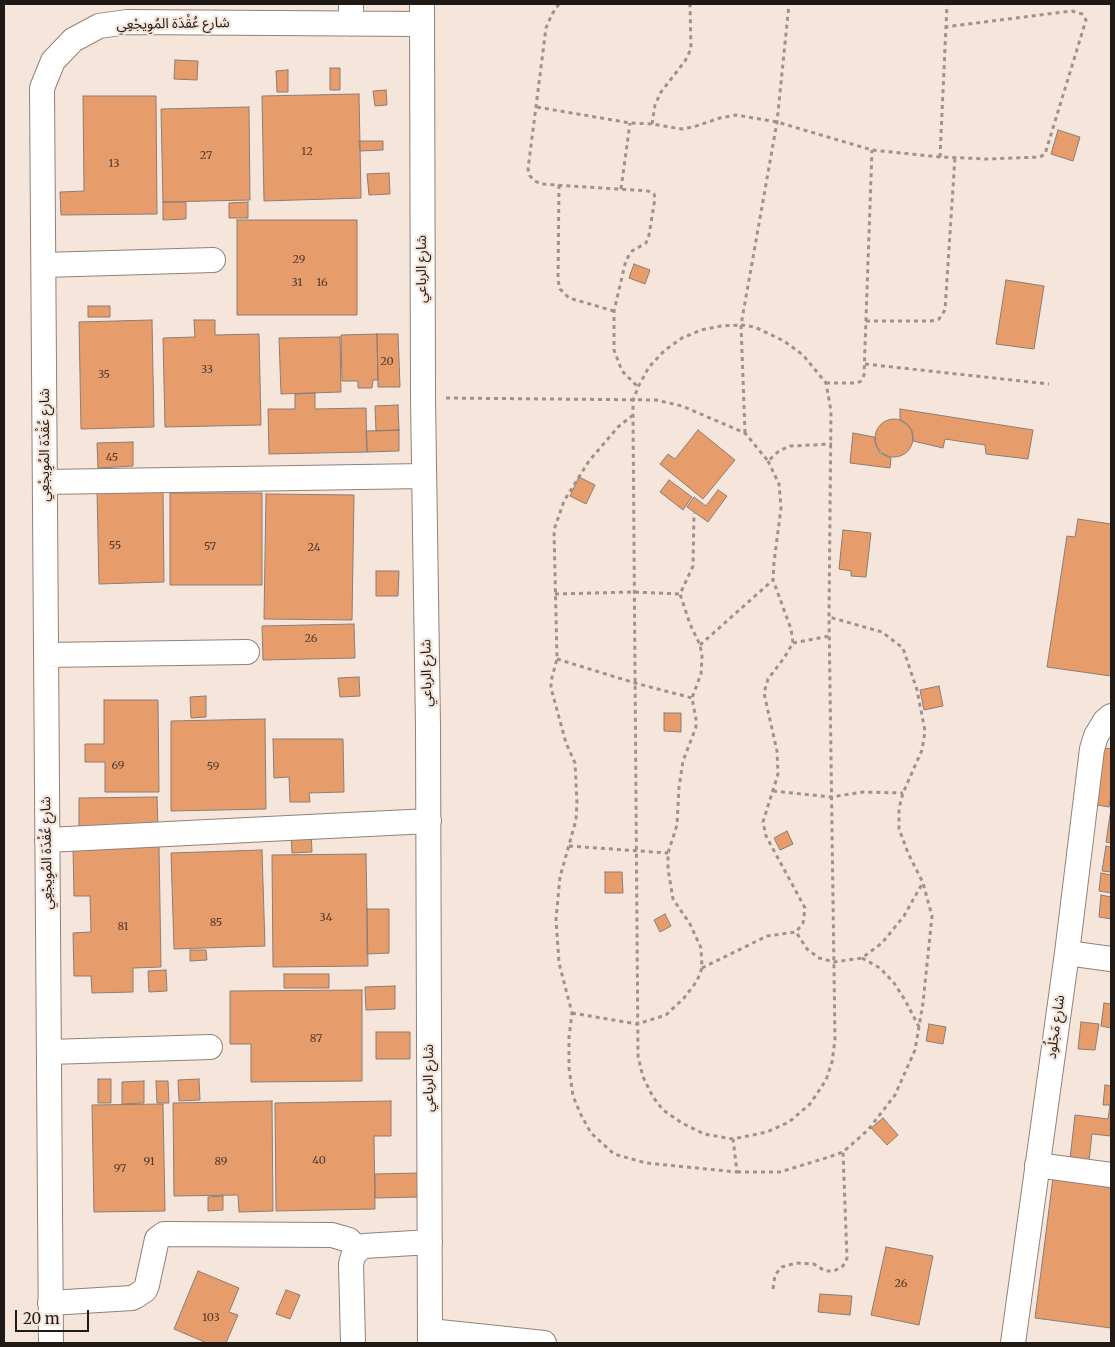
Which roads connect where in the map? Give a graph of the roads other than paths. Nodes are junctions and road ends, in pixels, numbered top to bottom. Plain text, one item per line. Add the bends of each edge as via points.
1 (351, 14) edge
2 (422, 14) edge
3 (213, 260) dead end
4 (44, 265) junction
5 (424, 476) junction
6 (45, 482) junction
7 (247, 652) dead end
8 (46, 655) junction
9 (1111, 716) edge
10 (429, 821) junction
11 (47, 840) junction
12 (1067, 953) junction
13 (1111, 959) edge
14 (210, 1047) dead end
15 (50, 1052) junction
16 (1037, 1166) junction
17 (1111, 1175) edge
18 (430, 1242) junction
19 (358, 1250) junction
20 (50, 1303) junction
21 (430, 1337) edge
22 (50, 1343) edge
23 (353, 1343) edge
24 (544, 1343) edge
25 (1013, 1343) edge

1 - 2 street, شارع عُقْدَة المُوِيجْعِي
1 - 4 street, شارع عُقْدَة المُوِيجْعِي via 127,22 98,26 73,40 54,61 42,88
2 - 5 street, شارع الرباعي
3 - 4 street
4 - 6 street, شارع عُقْدَة المُوِيجْعِي
5 - 6 street
5 - 10 street, شارع الرباعي
6 - 8 street, شارع عُقْدَة المُوِيجْعِي
7 - 8 street
8 - 11 street, شارع عُقْدَة المُوِيجْعِي
9 - 12 street, شارع مَجْلُود via 1096,736 1092,749
10 - 11 street
10 - 18 street, شارع الرباعي
11 - 15 street, شارع عُقْدَة المُوِيجْعِي
12 - 13 street
12 - 16 street, شارع مَجْلُود
14 - 15 street
15 - 20 street, شارع عُقْدَة المُوِيجْعِي
16 - 17 street
16 - 25 street, شارع مَجْلُود
18 - 19 street via 370,1245
18 - 21 street, شارع الرباعي
19 - 20 street via 350,1240 326,1234 164,1234 157,1239 145,1290 136,1296
19 - 23 street via 351,1264
20 - 22 street, شارع عُقْدَة المُوِيجْعِي
21 - 24 street

